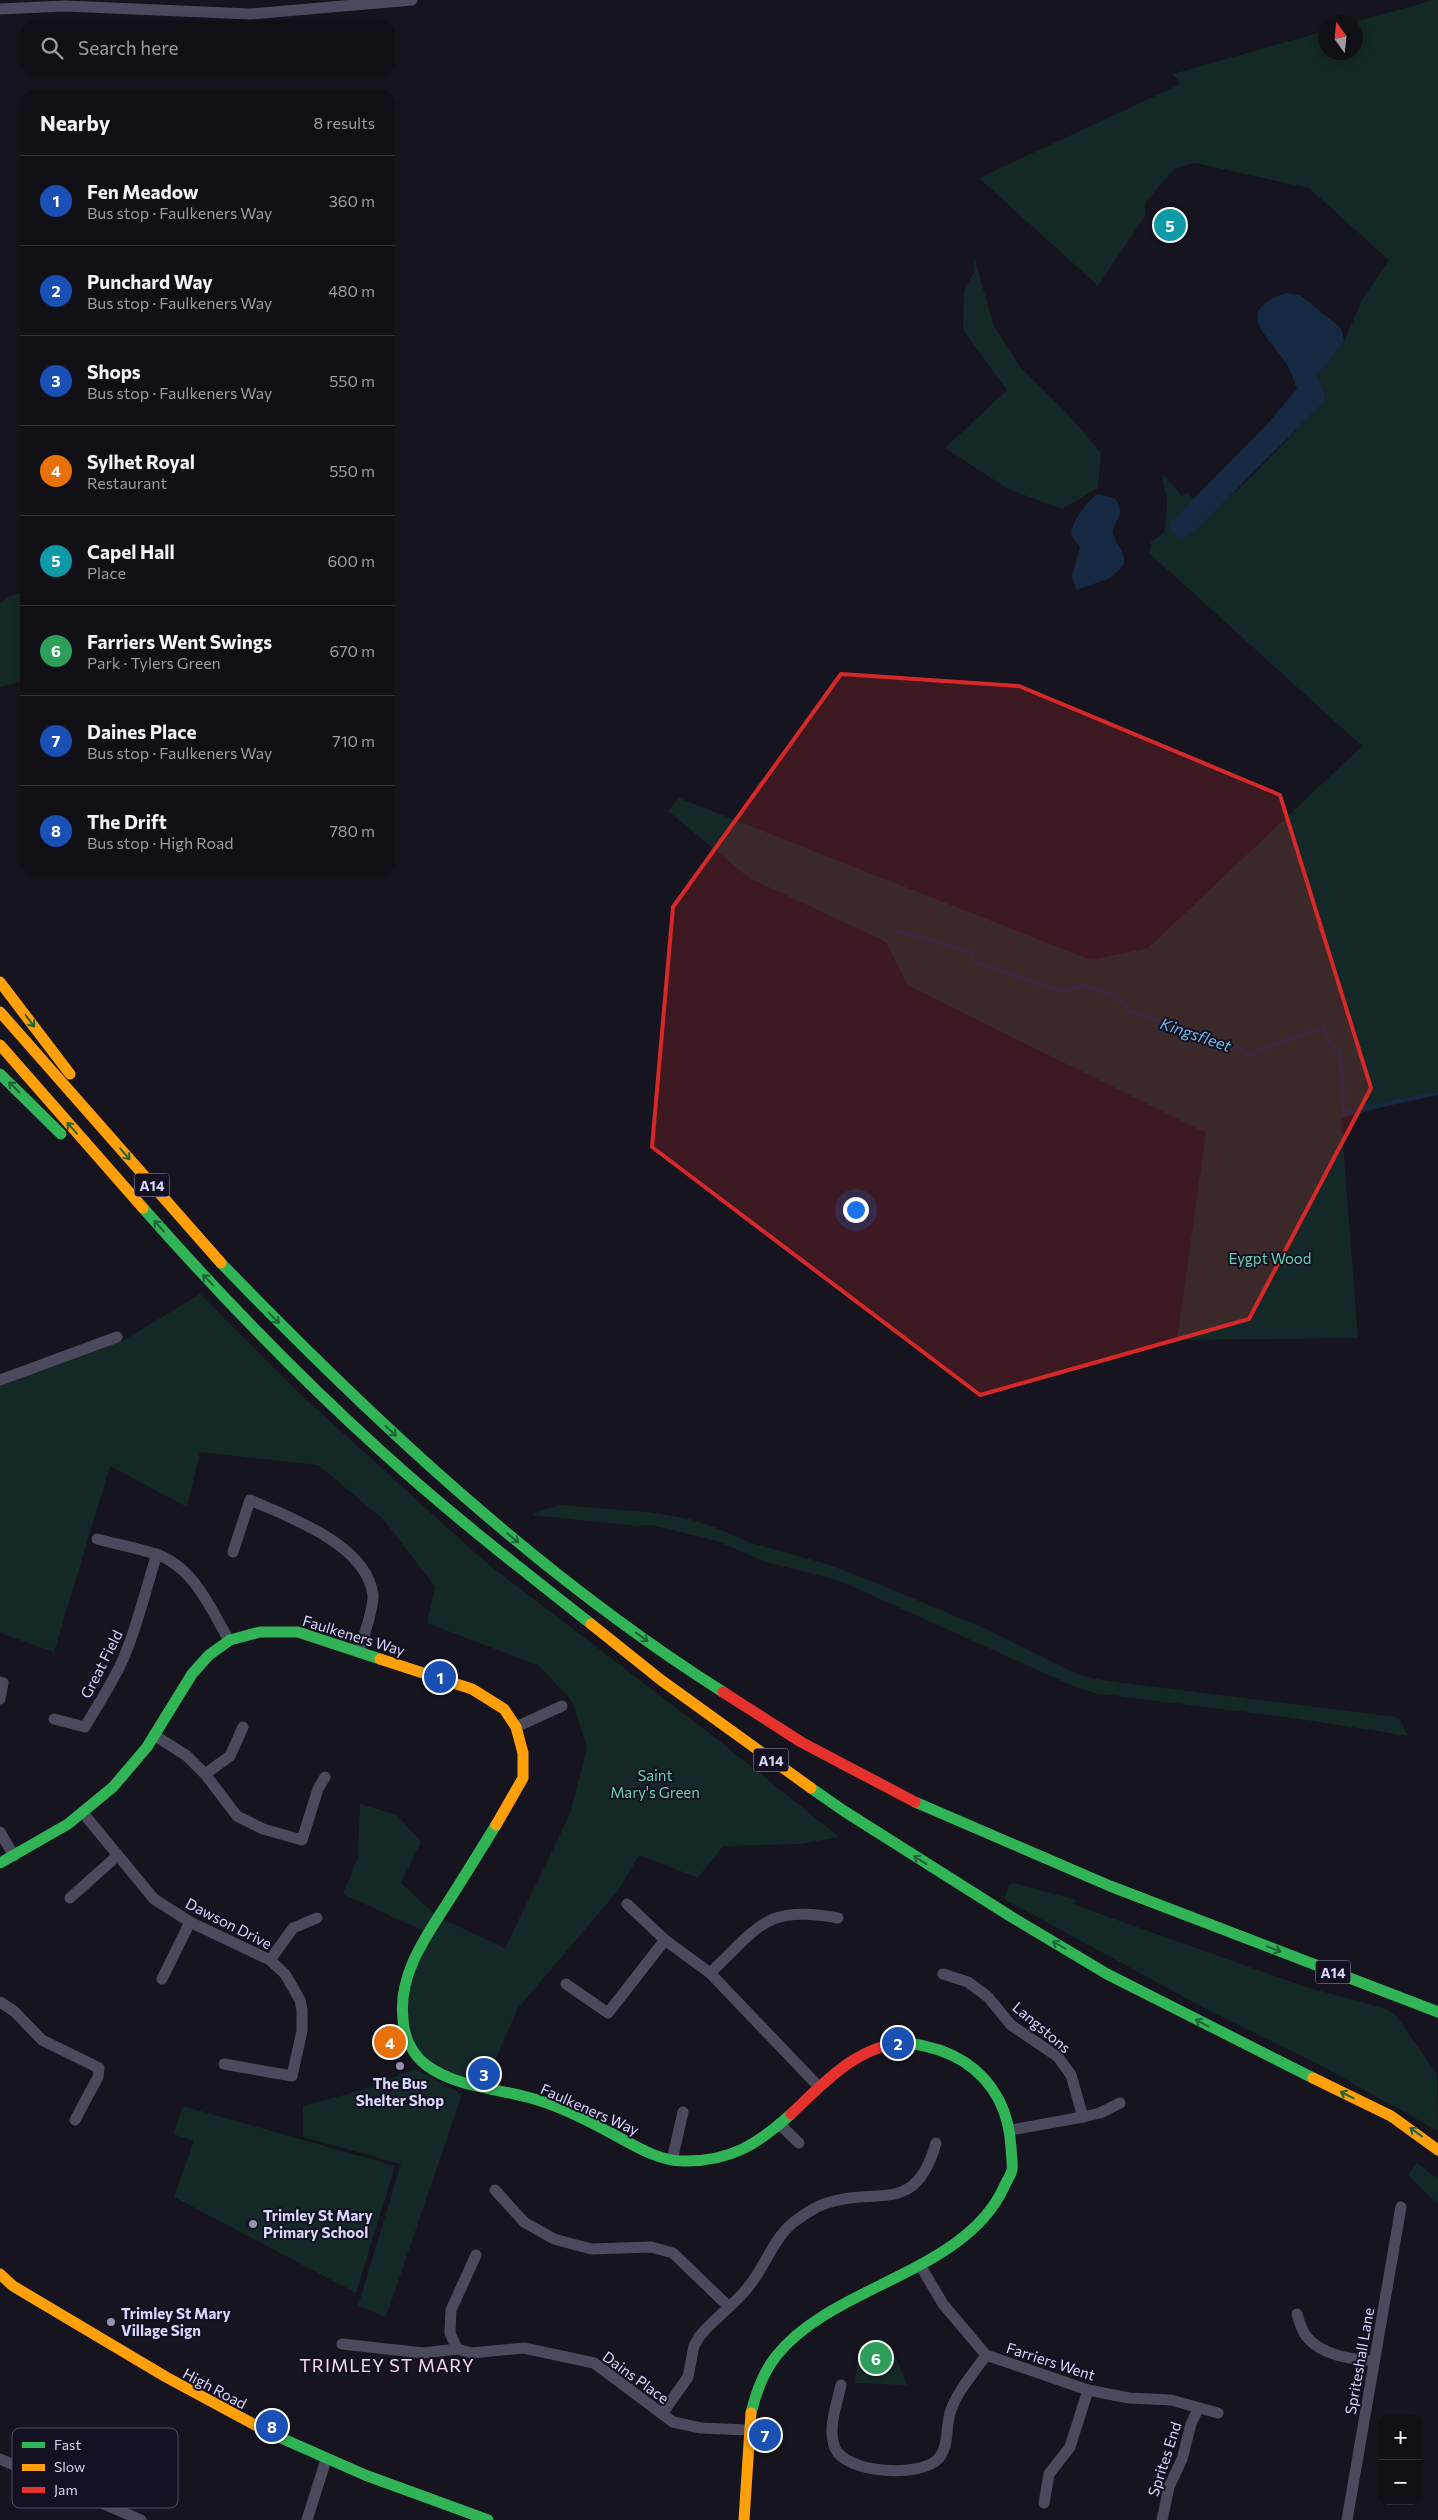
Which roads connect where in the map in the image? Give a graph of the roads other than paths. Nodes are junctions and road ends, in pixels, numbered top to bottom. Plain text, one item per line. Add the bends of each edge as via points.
1 (412, 0) edge
2 (0, 9) edge
3 (0, 982) edge
4 (0, 1012) edge
5 (0, 1045) edge
6 (0, 1074) edge
7 (94, 1117) junction
8 (115, 1178) junction
9 (117, 1337) dead end
10 (0, 1380) edge
11 (97, 1539) dead end
12 (233, 1552) dead end
13 (157, 1554) junction
14 (229, 1640) junction
15 (359, 1651) junction
16 (0, 1682) edge
17 (0, 1699) edge
18 (562, 1706) dead end
19 (54, 1719) dead end
20 (243, 1727) dead end
21 (516, 1727) junction
22 (154, 1736) junction
23 (205, 1774) junction
24 (325, 1777) dead end
25 (83, 1813) junction
26 (0, 1832) edge
27 (14, 1856) junction
28 (117, 1856) junction
29 (0, 1863) edge
30 (70, 1898) dead end
31 (627, 1904) dead end
32 (317, 1918) dead end
33 (838, 1918) dead end
34 (190, 1922) junction
35 (665, 1940) junction
36 (270, 1960) junction
37 (710, 1973) junction
38 (943, 1974) dead end
39 (162, 1980) dead end
40 (566, 1984) dead end
41 (0, 2002) edge
42 (1438, 2012) edge
43 (224, 2064) dead end
44 (819, 2087) junction
45 (1120, 2103) dead end
46 (683, 2112) dead end
47 (1083, 2117) junction
48 (75, 2120) dead end
49 (779, 2124) junction
50 (1011, 2130) junction
51 (799, 2143) dead end
52 (936, 2143) dead end
53 (1438, 2150) edge
54 (672, 2160) junction
55 (495, 2190) dead end
56 (1401, 2207) dead end
57 (476, 2255) dead end
58 (920, 2265) junction
59 (0, 2274) edge
60 (728, 2306) junction
61 (1297, 2314) dead end
62 (342, 2344) dead end
63 (457, 2349) junction
64 (986, 2355) junction
65 (1374, 2361) junction
66 (841, 2385) dead end
67 (1088, 2390) junction
68 (1198, 2409) junction
69 (1218, 2413) dead end
70 (662, 2414) junction
71 (748, 2430) junction
72 (0, 2459) edge
73 (326, 2460) junction
74 (12, 2464) edge
75 (1044, 2503) dead end
76 (113, 2508) edge
77 (141, 2520) edge
78 (307, 2520) edge
79 (488, 2520) edge
80 (744, 2520) edge
81 (1162, 2520) edge
82 (1347, 2520) edge

1 - 2 street via 250,14 66,6
3 -> 7 main road, A14 via 70,1075
4 - 7 main road, A14
8 -> 5 main road, A14
8 -> 6 main road, A14 via 80,1152
7 -> 42 main road, A14 via 240,1284 314,1359 486,1516 674,1661 793,1737 866,1777 984,1834
53 -> 8 main road, A14 via 1391,2116 1107,1974 1001,1911 828,1800 661,1680 474,1532 382,1451 312,1386 191,1262
9 - 10 street
11 - 13 street
12 - 15 street via 250,1500 302,1522 349,1553 362,1567 373,1597
13 - 14 street via 188,1574
13 - 19 street, Great Field via 134,1632 120,1665 85,1727
14 - 15 main road, Faulkeners Way via 276,1630 298,1632
14 - 22 main road, Faulkeners Way via 194,1668
15 - 21 main road, Faulkeners Way via 472,1689 504,1709
16 - 17 street via 3,1682
18 - 21 street
20 - 23 street via 230,1756
21 - 54 main road, Faulkeners Way via 523,1753 522,1778 512,1800 410,1967 402,2012 409,2044 423,2063 436,2071 476,2085 545,2102
22 - 23 street via 187,1756
22 - 25 main road, Faulkeners Way via 128,1772
23 - 24 street via 237,1816 263,1829 302,1840
25 - 27 main road, Faulkeners Way
25 - 28 street, Dawson Drive
26 - 27 street
27 - 29 main road, Faulkeners Way
28 - 30 street
28 - 34 street, Dawson Drive via 154,1899
31 - 35 street
32 - 36 street via 293,1928
33 - 37 street via 810,1912 786,1914 764,1922
34 - 36 street, Dawson Drive
34 - 39 street
35 - 37 street
35 - 40 street via 608,2013
36 - 43 street, Dawson Drive via 285,1974 300,2000 302,2031 292,2076
37 - 44 street
38 - 47 street, Langstons via 968,1982 988,1997 1011,2025 1058,2057 1071,2075
41 - 48 street via 14,2011 42,2040 98,2068 98,2077
44 - 49 main road, Faulkeners Way
44 - 50 main road, Faulkeners Way via 854,2057 882,2045 911,2042 936,2047 973,2064 998,2099
45 - 47 street via 1100,2114
46 - 54 street
47 - 50 street
49 - 51 street
49 - 54 main road, Faulkeners Way via 754,2144 724,2156 700,2161
50 - 58 main road, Faulkeners Way via 1012,2160 1007,2188 990,2213 956,2242
52 - 60 street via 925,2173 904,2190 889,2196 825,2204 796,2220 774,2243 748,2287
55 - 60 street via 524,2222 554,2239 591,2249 651,2247 673,2253
56 - 65 street, Spriteshall Lane
57 - 63 street via 451,2310 450,2333
58 - 64 street, Farriers Went via 943,2304
58 - 71 main road, Faulkeners Way via 823,2316 798,2334 778,2354 759,2383 752,2399
59 - 73 main road, High Road via 13,2286 133,2360
60 - 70 street via 699,2337 688,2377
61 - 65 street via 1306,2336 1315,2343 1339,2357
62 - 63 street, Dains Place via 424,2353
63 - 70 street, Dains Place via 472,2353 524,2348 594,2362
64 - 66 street via 956,2399 940,2457 924,2468 882,2470 850,2464 840,2457 832,2439 832,2430
64 - 67 street, Farriers Went
65 - 82 street, Spriteshall Lane
67 - 68 street, Farriers Went via 1129,2398 1171,2400
67 - 75 street via 1070,2446 1049,2474
68 - 69 street, Farriers Went
68 - 81 street, Sprites End via 1169,2487
70 - 71 street, Dains Place via 686,2426
71 - 80 main road, Faulkeners Way
72 - 74 street
73 - 78 street
73 - 79 main road, High Road
76 - 77 street

